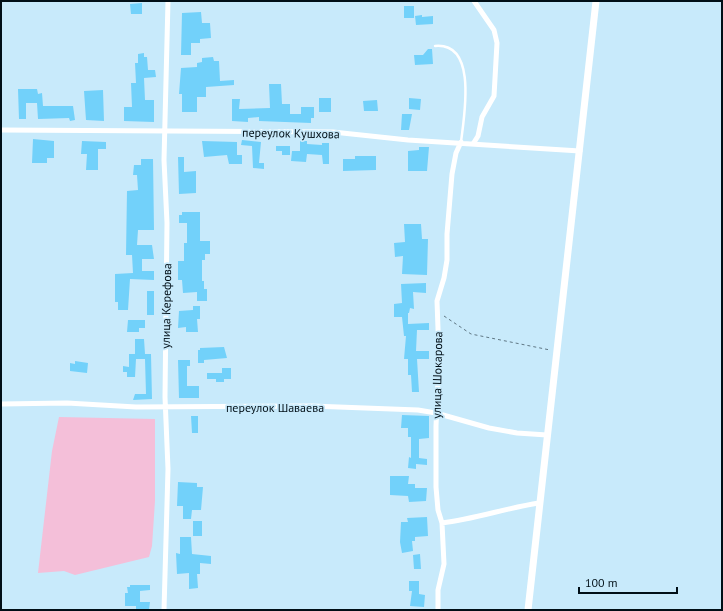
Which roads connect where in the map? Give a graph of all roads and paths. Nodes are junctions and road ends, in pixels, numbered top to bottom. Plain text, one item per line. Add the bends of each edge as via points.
1 (168, 1) edge
2 (474, 1) edge
3 (596, 1) edge
4 (435, 46) dead end
5 (1, 130) edge
6 (165, 133) junction
7 (461, 142) junction
8 (473, 144) junction
9 (580, 151) junction
10 (437, 312) junction
11 (556, 351) junction
12 (1, 404) edge
13 (166, 407) junction
14 (436, 413) junction
15 (547, 435) junction
16 (539, 503) junction
17 (442, 523) junction
18 (164, 610) edge
19 (438, 610) edge
20 (528, 610) edge

1 - 6 street, улица Керефова
2 - 8 street via 494,30 497,43 494,96 482,117 478,136
3 - 9 street
4 - 7 lane via 447,46 453,50 463,68 466,98
5 - 6 street, переулок Кушхова
6 - 7 street, переулок Кушхова via 333,132 408,140
6 - 13 street, улица Керефова
7 - 8 street, переулок Кушхова
7 - 10 street, улица Шокарова via 456,153 450,185 446,260 444,278 438,294
8 - 9 street, переулок Кушхова
9 - 11 street
10 - 11 path via 471,334
10 - 14 street, улица Шокарова via 439,356
11 - 15 street
12 - 13 street, переулок Шаваева via 67,403
13 - 14 street, переулок Шаваева via 312,406
13 - 18 street, улица Керефова via 168,469
14 - 15 street, переулок Шаваева via 489,428
14 - 17 street, улица Шокарова via 436,494
15 - 16 street
16 - 17 street
16 - 20 street
17 - 19 street, улица Шокарова via 444,564 438,590

